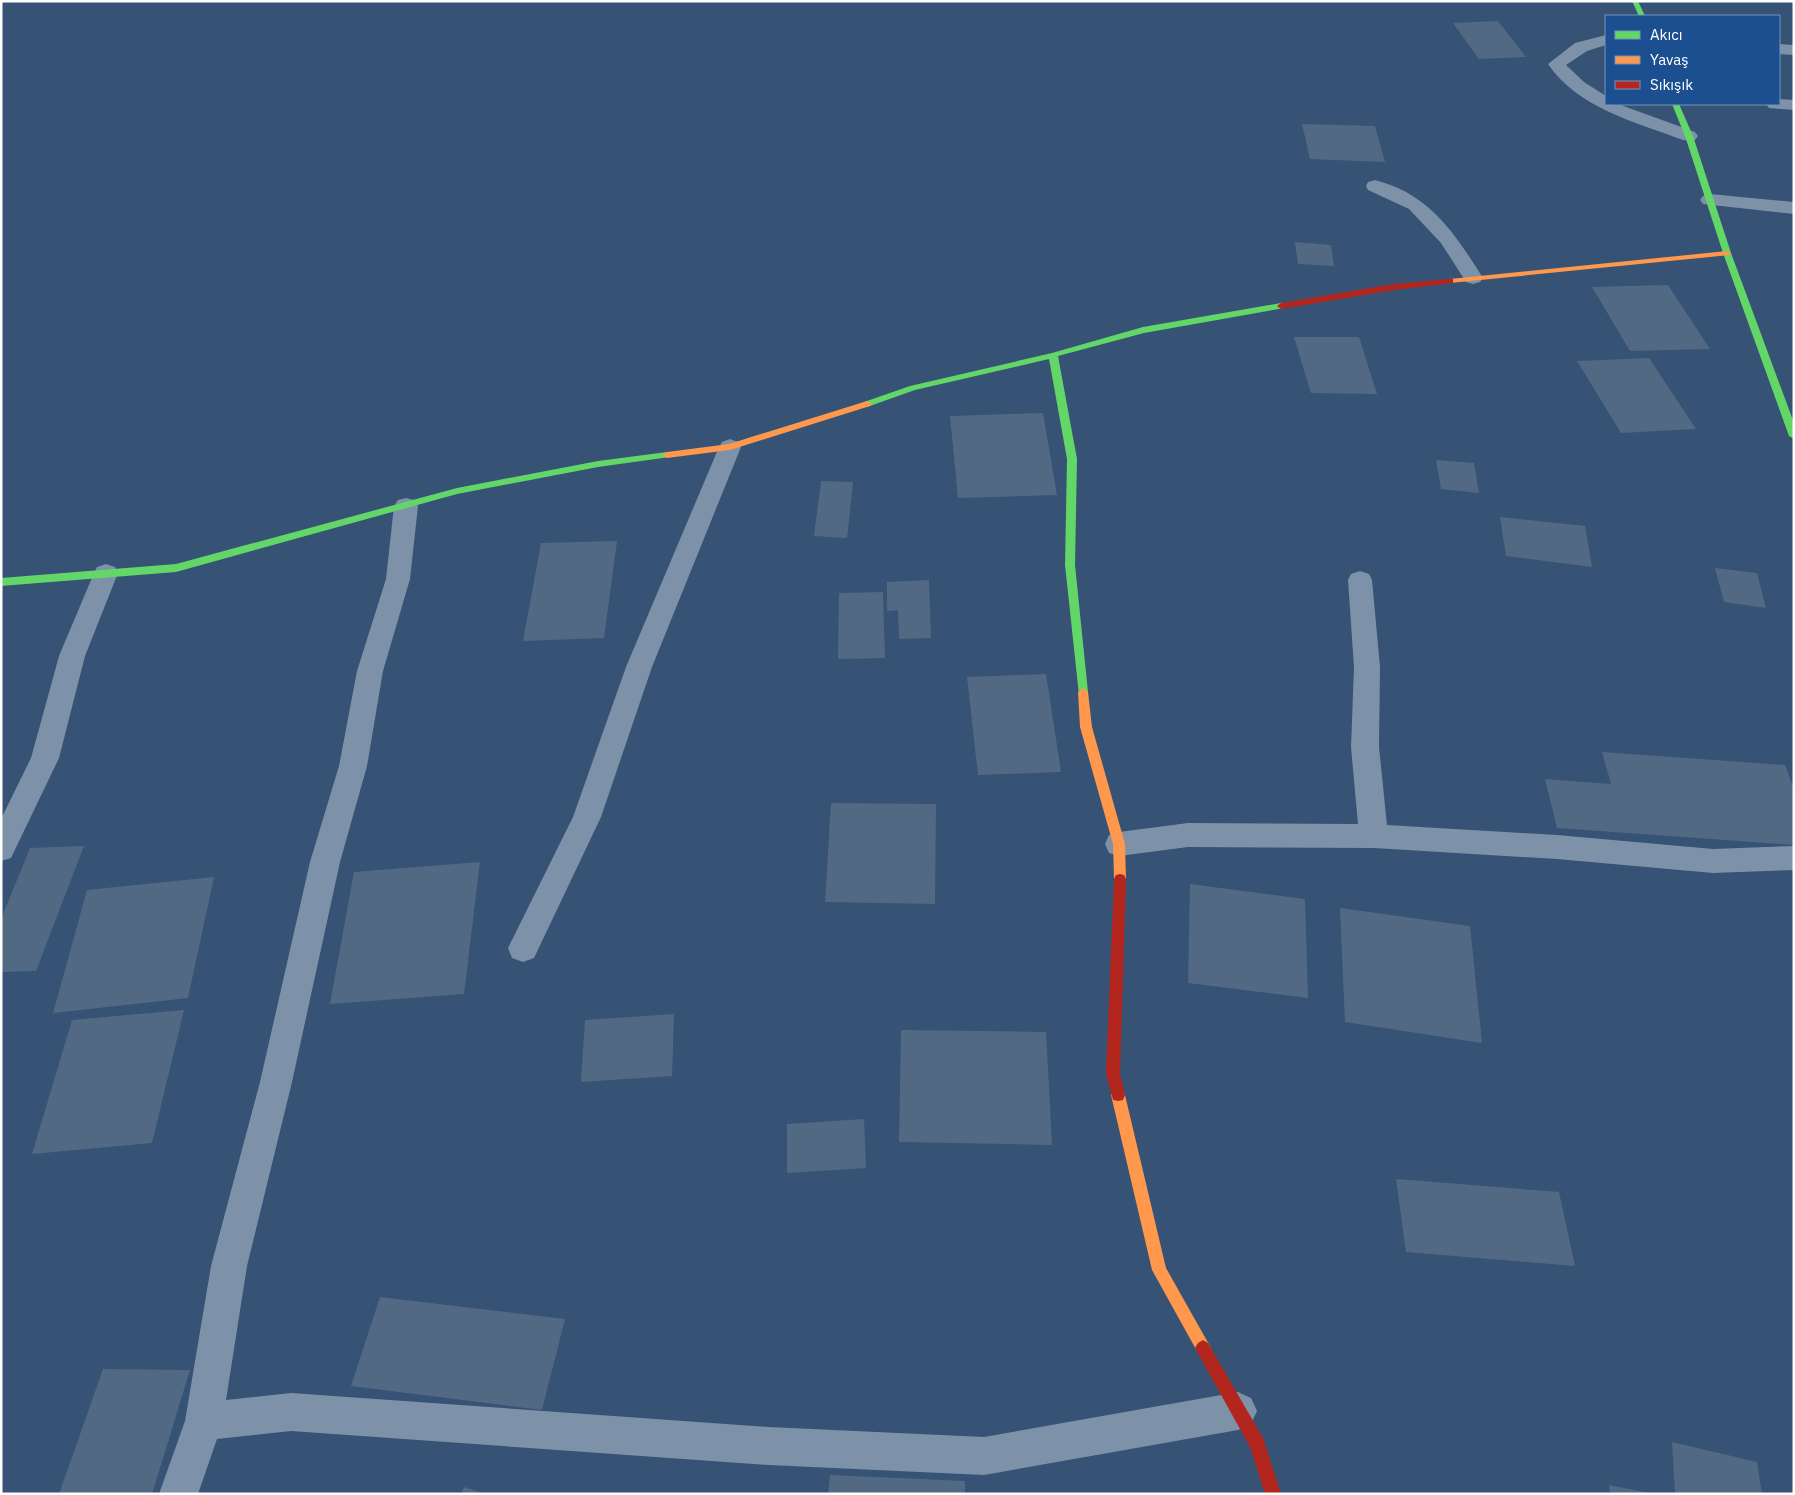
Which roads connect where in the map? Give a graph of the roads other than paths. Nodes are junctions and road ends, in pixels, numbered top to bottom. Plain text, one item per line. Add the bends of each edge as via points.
1 (1636, 1) edge
2 (1642, 15) edge
3 (1605, 40) edge
4 (1780, 49) edge
5 (1794, 50) edge
6 (1605, 103) edge
7 (1780, 104) edge
8 (1608, 105) edge
9 (1675, 105) edge
10 (1794, 105) edge
11 (1689, 136) junction
12 (1375, 186) dead end
13 (1710, 200) junction
14 (1794, 208) edge
15 (1727, 253) junction
16 (1473, 278) junction
17 (1053, 355) junction
18 (1794, 436) edge
19 (730, 448) junction
20 (406, 506) junction
21 (106, 573) junction
22 (1360, 580) dead end
23 (1, 582) edge
24 (1374, 836) junction
25 (1119, 844) junction
26 (1, 849) edge
27 (1794, 858) edge
28 (523, 948) dead end
29 (1238, 1411) junction
30 (204, 1421) junction
31 (178, 1494) edge
32 (1273, 1494) edge

1 - 2 street
3 - 6 street via 1581,47 1556,64 1578,86
4 - 5 street
7 - 10 street
8 - 11 street
9 - 11 street
11 - 13 street
12 - 16 street via 1416,205 1449,240
13 - 14 street
13 - 15 street
15 - 16 street
15 - 18 street
16 - 17 street via 1394,287 1143,330
17 - 19 street via 913,388
17 - 25 street via 1072,459 1070,565 1086,727
19 - 20 street via 598,464 457,491
19 - 28 street via 639,667 587,817
20 - 21 street via 176,568
20 - 30 street via 398,579 370,671 353,766 325,862 276,1082 229,1266
21 - 23 street
21 - 26 street via 72,656 45,758
22 - 24 street via 1367,667 1365,746
24 - 25 street via 1188,835
24 - 27 street via 1714,861
25 - 29 street via 1120,903 1113,1074 1159,1270
29 - 30 street via 984,1456 769,1446 291,1412
29 - 32 street via 1257,1444
30 - 31 street

